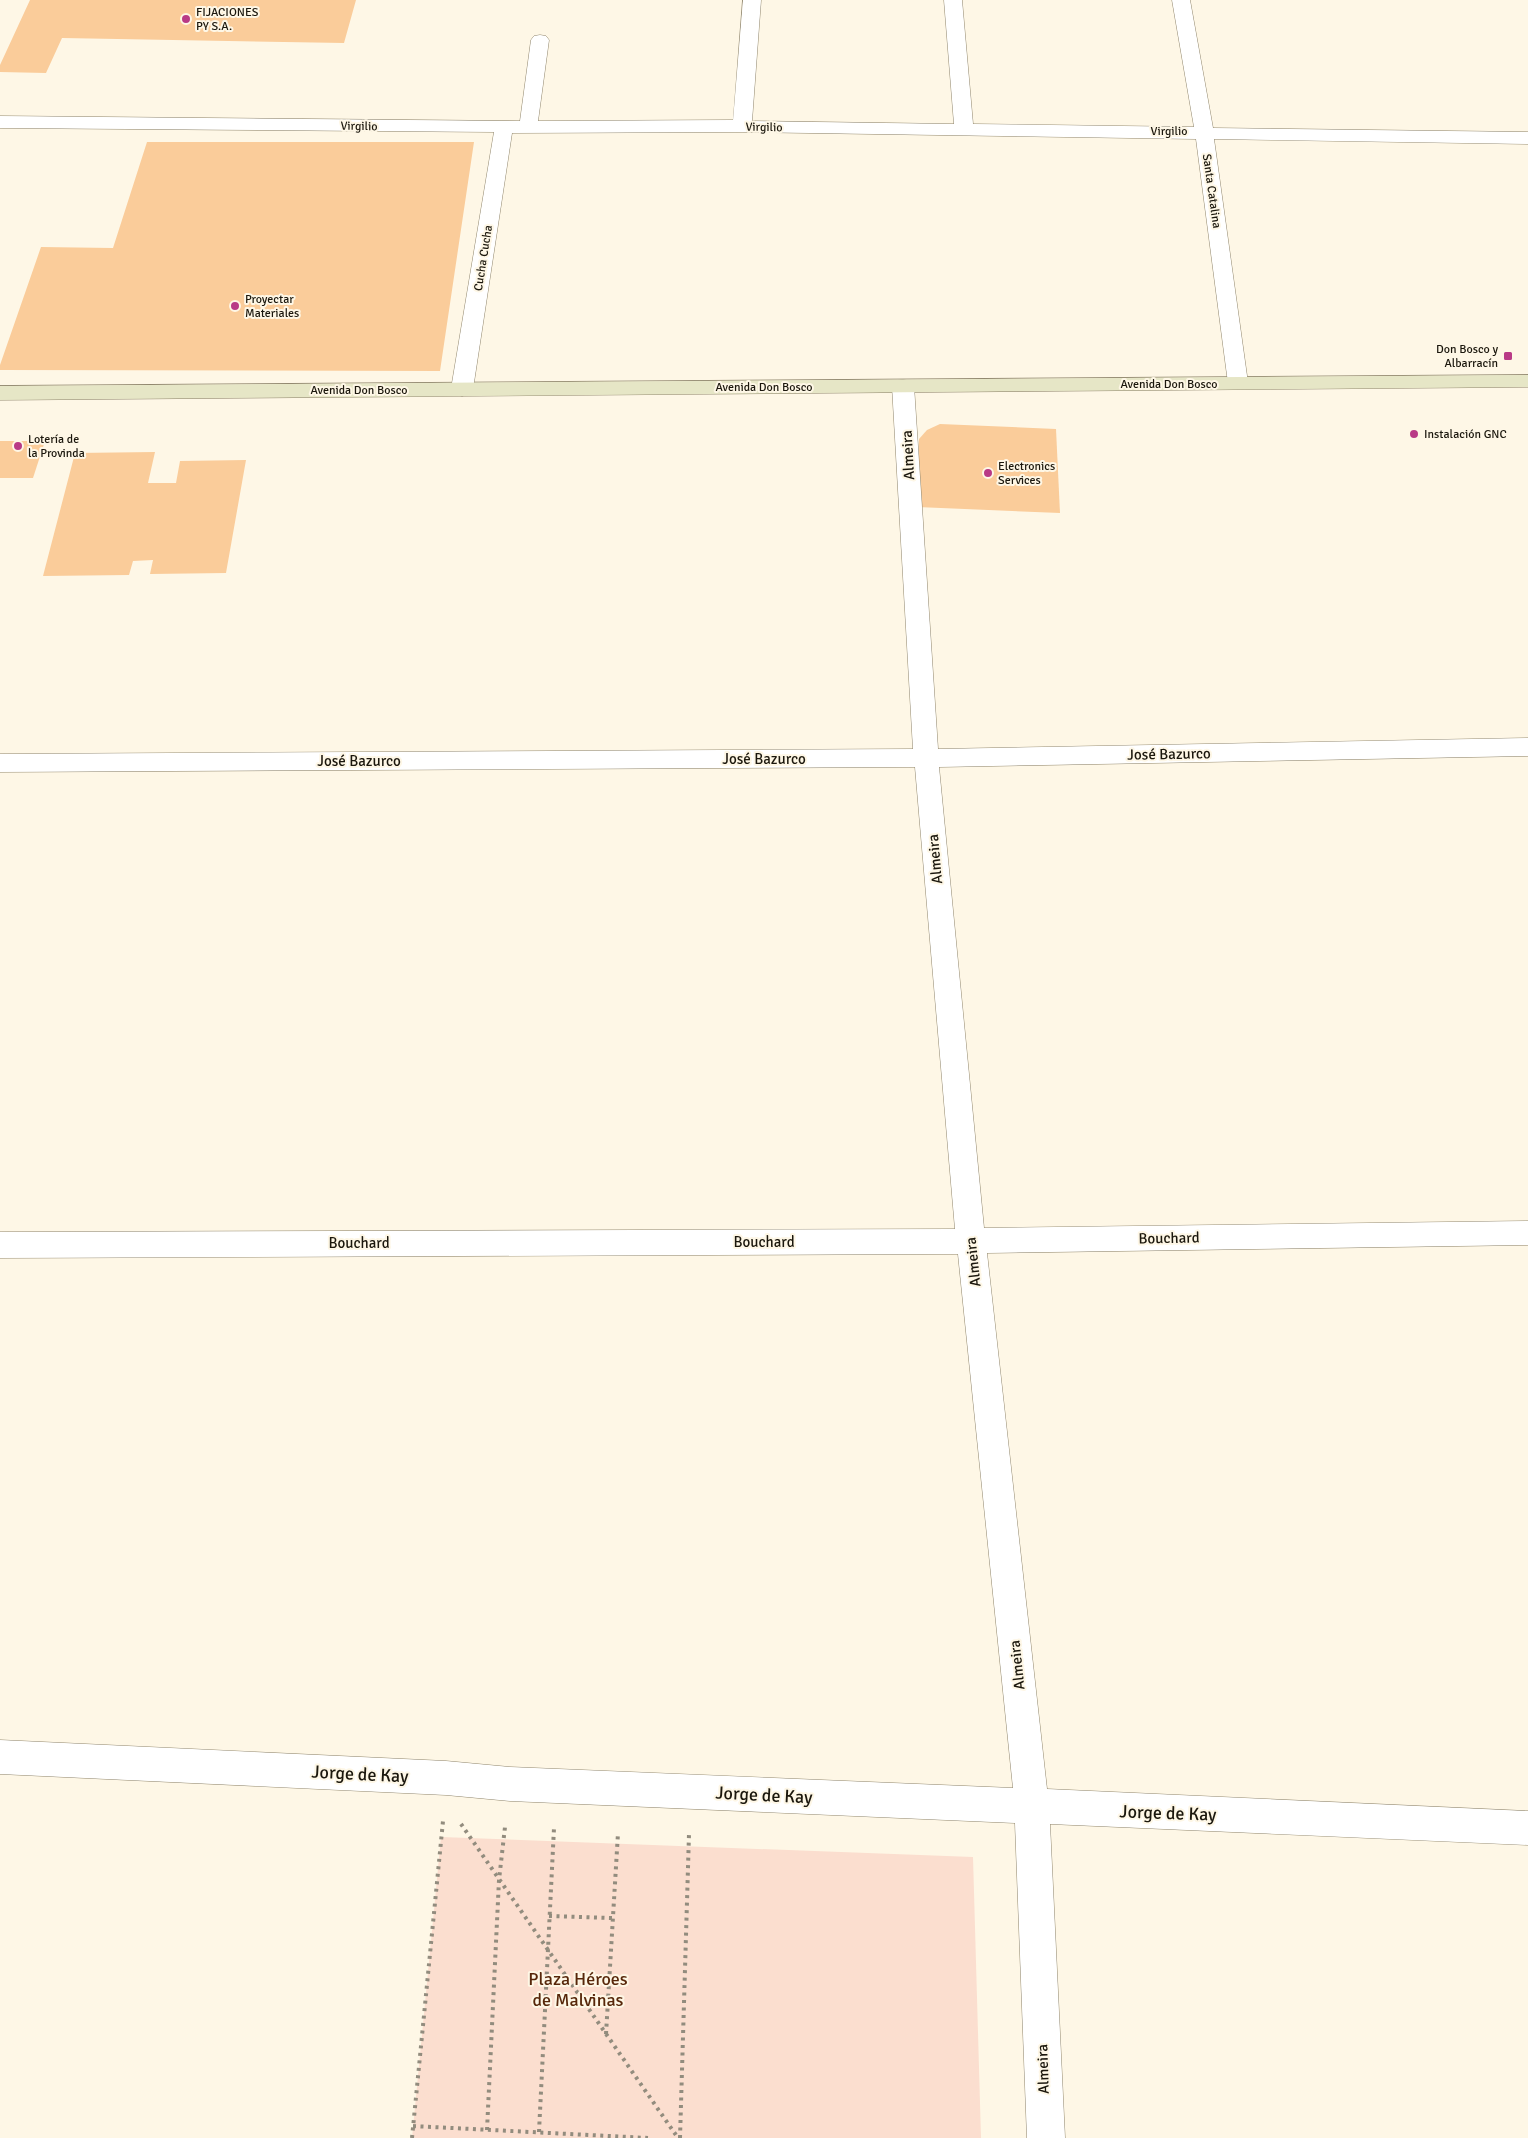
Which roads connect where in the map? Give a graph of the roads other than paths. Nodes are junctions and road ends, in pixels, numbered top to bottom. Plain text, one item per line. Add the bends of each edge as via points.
1 (752, 0) edge
2 (953, 0) edge
3 (1181, 0) edge
4 (540, 40) dead end
5 (0, 122) edge
6 (742, 126) junction
7 (504, 127) junction
8 (528, 127) junction
9 (964, 130) junction
10 (1204, 132) junction
11 (1528, 138) edge
12 (1528, 381) edge
13 (1238, 383) junction
14 (904, 386) junction
15 (462, 389) junction
16 (0, 393) edge
17 (1528, 747) edge
18 (926, 758) junction
19 (0, 763) edge
20 (1528, 1233) edge
21 (971, 1241) junction
22 (0, 1245) edge
23 (0, 1757) edge
24 (1032, 1807) junction
25 (1528, 1828) edge
26 (1046, 2138) edge

1 - 6 street
2 - 9 street
3 - 10 street, Santa Catalina
4 - 8 street
5 - 7 street, Virgilio
6 - 8 street, Virgilio
6 - 9 street, Virgilio
7 - 8 street, Virgilio
7 - 15 street, Cucha Cucha
9 - 10 street, Virgilio
10 - 11 street, Virgilio
10 - 13 street, Santa Catalina
12 - 13 main road, Avenida Don Bosco
13 - 14 main road, Avenida Don Bosco
14 - 15 main road, Avenida Don Bosco
14 - 18 street, Almeira
15 - 16 main road, Avenida Don Bosco
17 - 18 street, José Bazurco
18 - 19 street, José Bazurco
18 - 21 street, Almeira
20 - 21 street, Bouchard
21 - 22 street, Bouchard
21 - 24 street, Almeira
23 - 24 street, Jorge de Kay via 445,1789 510,1784 556,1785
24 - 25 street, Jorge de Kay
24 - 26 street, Almeira

